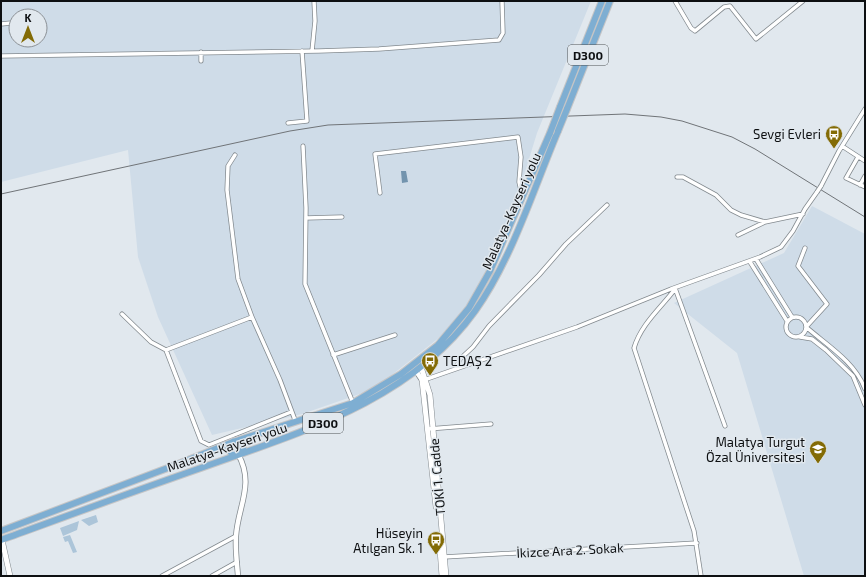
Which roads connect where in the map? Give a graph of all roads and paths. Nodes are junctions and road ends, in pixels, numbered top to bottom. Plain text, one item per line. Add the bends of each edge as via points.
1 (314, 1) edge
2 (502, 1) edge
3 (602, 1) edge
4 (610, 1) edge
5 (675, 1) edge
6 (803, 1) edge
7 (302, 51) junction
8 (312, 51) junction
9 (201, 52) junction
10 (1, 56) edge
11 (201, 62) dead end
12 (564, 108) junction
13 (865, 108) edge
14 (288, 123) dead end
15 (303, 146) dead end
16 (842, 146) junction
17 (235, 156) dead end
18 (858, 157) junction
19 (865, 161) edge
20 (865, 176) edge
21 (677, 177) dead end
22 (860, 185) junction
23 (865, 187) edge
24 (380, 193) dead end
25 (522, 199) junction
26 (607, 206) dead end
27 (803, 214) junction
28 (342, 217) dead end
29 (306, 218) junction
30 (765, 222) junction
31 (738, 235) dead end
32 (805, 248) dead end
33 (756, 259) junction
34 (750, 262) junction
35 (675, 288) junction
36 (122, 314) dead end
37 (792, 317) junction
38 (252, 318) junction
39 (787, 322) junction
40 (806, 327) junction
41 (394, 335) dead end
42 (800, 337) junction
43 (166, 350) junction
44 (333, 355) junction
45 (456, 368) junction
46 (419, 369) junction
47 (424, 380) junction
48 (865, 390) edge
49 (353, 403) junction
50 (865, 405) edge
51 (291, 412) junction
52 (295, 420) junction
53 (491, 424) dead end
54 (726, 426) dead end
55 (430, 429) junction
56 (233, 442) junction
57 (238, 454) junction
58 (1, 531) edge
59 (236, 536) junction
60 (2, 540) edge
61 (697, 543) junction
62 (444, 557) junction
63 (237, 562) junction
64 (10, 576) edge
65 (162, 576) edge
66 (212, 576) edge
67 (238, 576) edge
68 (442, 576) edge
69 (446, 576) edge
70 (700, 576) edge

1 - 8 street
2 - 8 street via 503,33 498,40
3 - 12 highway, D300
4 - 12 highway, Malatya-Kayseri yolu / D300
5 - 6 street via 695,31 724,7 730,6 756,39
7 - 8 street
7 - 9 street
7 - 14 street via 307,121
9 - 10 street
9 - 11 street
12 - 25 highway, D300, bridge via 550,133
12 - 46 highway, Malatya-Kayseri yolu / D300, bridge via 558,131 507,253 490,285 474,312 441,351
13 - 16 street
15 - 29 street
16 - 18 street
16 - 27 street, bridge
17 - 38 street via 228,166 228,208 238,278
18 - 19 street
18 - 22 street via 846,178
20 - 22 street
21 - 30 street via 683,177 716,195 731,210
22 - 23 street
24 - 25 street via 375,154 518,137
25 - 49 highway, D300 via 490,271 469,308 438,345 422,359
26 - 45 street via 566,244 489,326 460,359
27 - 30 street
27 - 33 street via 781,247
28 - 29 street
29 - 44 street via 305,284
30 - 31 street
32 - 40 street via 798,266 827,304
33 - 34 street
33 - 37 street
34 - 35 street
34 - 39 street
35 - 45 street via 577,327
35 - 54 street
35 - 61 street via 644,326 634,348
36 - 43 street via 151,342
37 - 39 street
37 - 40 street via 802,318
38 - 43 street
38 - 51 street via 280,380
39 - 42 street via 785,328 788,334
40 - 42 street
40 - 48 street via 858,374
41 - 44 street
42 - 50 street via 812,339 853,376
43 - 51 street via 201,441 209,445
44 - 49 street
45 - 47 street
46 - 47 main road, TOKİ 1. Cadde
46 - 57 highway, Malatya-Kayseri yolu / D300 via 387,391 314,427
47 - 55 main road, TOKİ 1. Cadde
49 - 52 highway, D300
51 - 52 street
52 - 56 highway, D300
53 - 55 street
55 - 62 main road, TOKİ 1. Cadde
55 - 68 main road, TOKİ 1. Cadde
56 - 57 highway via 230,444 230,451
56 - 57 highway via 237,441 242,445
56 - 58 highway, D300
57 - 59 street via 245,467 245,494
57 - 60 highway, Malatya-Kayseri yolu / D300
59 - 63 street
59 - 65 street
60 - 64 main road
61 - 62 street, İkizce Ara 2. Sokak
61 - 70 street
62 - 69 main road, TOKİ 1. Cadde
63 - 66 street
63 - 67 street

